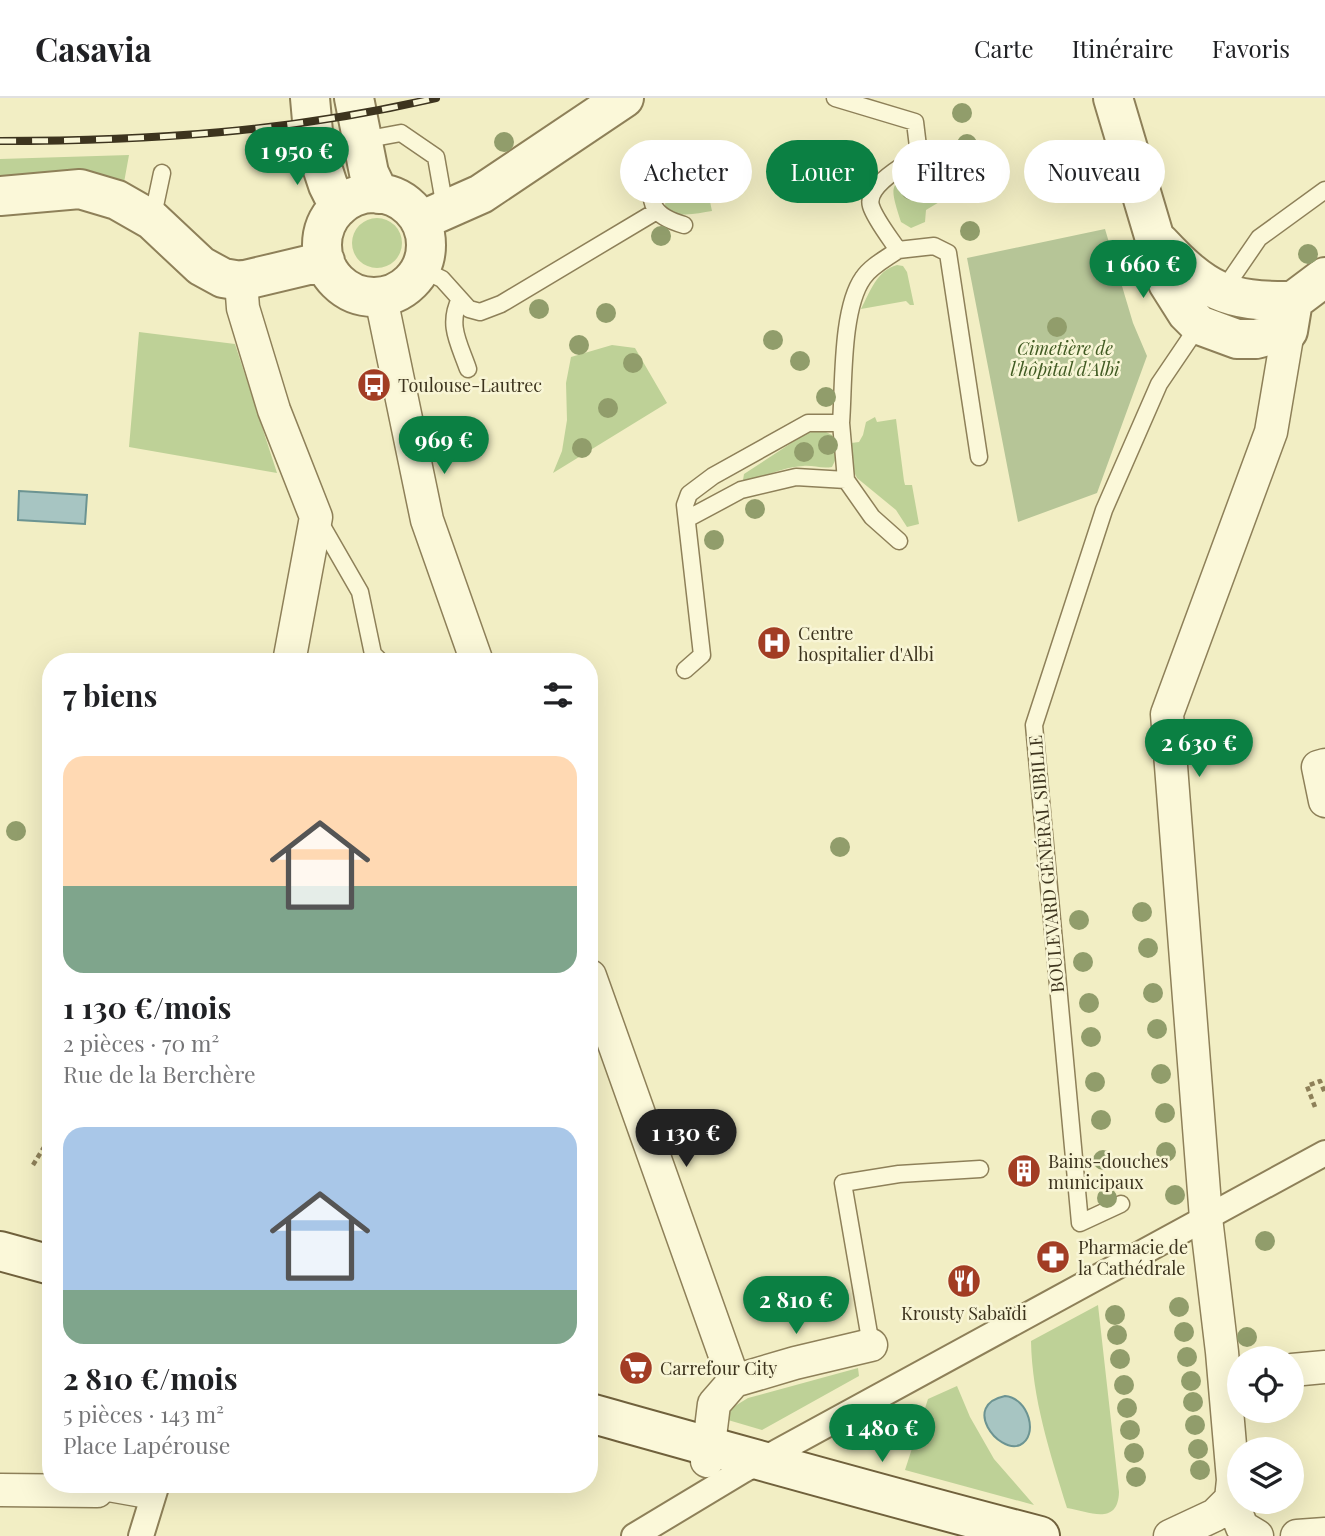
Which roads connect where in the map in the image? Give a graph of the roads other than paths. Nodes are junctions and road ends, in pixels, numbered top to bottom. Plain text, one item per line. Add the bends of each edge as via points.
1 (310, 98) edge
2 (354, 98) edge
3 (624, 98) edge
4 (835, 98) edge
5 (1113, 98) edge
6 (363, 140) junction
7 (162, 173) dead end
8 (1325, 190) edge
9 (379, 194) junction
10 (0, 196) edge
11 (654, 203) edge
12 (339, 207) junction
13 (656, 212) junction
14 (433, 215) junction
15 (152, 220) junction
16 (684, 225) dead end
17 (1154, 236) junction
18 (898, 250) junction
19 (325, 261) junction
20 (421, 269) junction
21 (1325, 277) edge
22 (241, 281) junction
23 (1222, 292) junction
24 (381, 298) junction
25 (460, 299) junction
26 (1290, 316) junction
27 (1199, 325) junction
28 (468, 369) dead end
29 (841, 423) junction
30 (979, 457) dead end
31 (846, 480) junction
32 (316, 517) junction
33 (687, 519) junction
34 (899, 541) dead end
35 (291, 653) edge
36 (373, 653) edge
37 (474, 653) edge
38 (685, 670) dead end
39 (1325, 765) edge
40 (1325, 801) edge
41 (598, 998) edge
42 (1325, 1153) edge
43 (980, 1169) dead end
44 (1121, 1205) dead end
45 (1207, 1231) junction
46 (0, 1251) edge
47 (42, 1263) edge
48 (0, 1266) edge
49 (42, 1278) edge
50 (871, 1345) joint
51 (1227, 1352) edge
52 (1325, 1367) edge
53 (1304, 1369) edge
54 (734, 1381) junction
55 (1233, 1423) edge
56 (598, 1425) edge
57 (730, 1460) junction
58 (42, 1489) edge
59 (0, 1490) edge
60 (150, 1493) edge
61 (1215, 1522) edge
62 (1325, 1534) edge
63 (141, 1536) edge
64 (634, 1536) edge
65 (990, 1536) edge
66 (1040, 1536) edge
67 (1170, 1536) edge
68 (1256, 1536) edge
69 (1297, 1536) edge

1 - 12 street via 314,143
2 - 6 street
3 - 14 street via 481,194
4 - 18 lane via 915,122 919,155 877,185 871,197 871,207
5 - 17 street
6 - 9 street via 369,173
6 - 14 lane via 401,133 436,157
7 - 15 lane
8 - 23 lane via 1259,238
9 - 12 street via 358,196
9 - 14 street
10 - 15 street via 80,189 117,200
11 - 13 lane
12 - 19 street via 324,232
13 - 16 lane
13 - 25 lane via 501,304 480,312
14 - 20 street
15 - 22 street via 201,266 223,278
17 - 23 street via 1204,285
17 - 27 street via 1168,283
18 - 29 lane via 864,277 855,296 848,321
18 - 30 lane via 934,246 948,253
19 - 22 street
19 - 24 street via 341,285 354,293
20 - 24 street via 398,292
20 - 25 lane via 442,279
21 - 26 street
22 - 32 street via 243,307 274,410
23 - 26 street
23 - 27 street
24 - 37 street via 427,520
25 - 28 lane via 453,327
26 - 27 street via 1256,339 1237,339
26 - 45 street via 1271,432 1167,714
27 - 44 lane, BOULEVARD GÉNÉRAL SIBILLE via 1159,384 1104,510 1034,725 1080,1223
29 - 31 lane
29 - 33 lane via 808,423 713,476 689,494
31 - 33 lane via 796,477 741,490
31 - 34 lane via 872,517
32 - 35 street
32 - 36 lane via 360,592
33 - 38 lane via 702,655
39 - 40 street via 1318,767
41 - 54 street
42 - 45 street
43 - 50 lane via 843,1183
45 - 51 street
45 - 57 street
46 - 47 street
48 - 49 street
50 - 54 street
52 - 53 street
54 - 57 street via 714,1404
55 - 61 street via 1233,1480
56 - 57 street
57 - 64 street
57 - 65 street via 901,1516
57 - 66 street via 831,1481
58 - 59 street
60 - 63 street
61 - 67 street
61 - 68 street via 1242,1527
62 - 69 street

